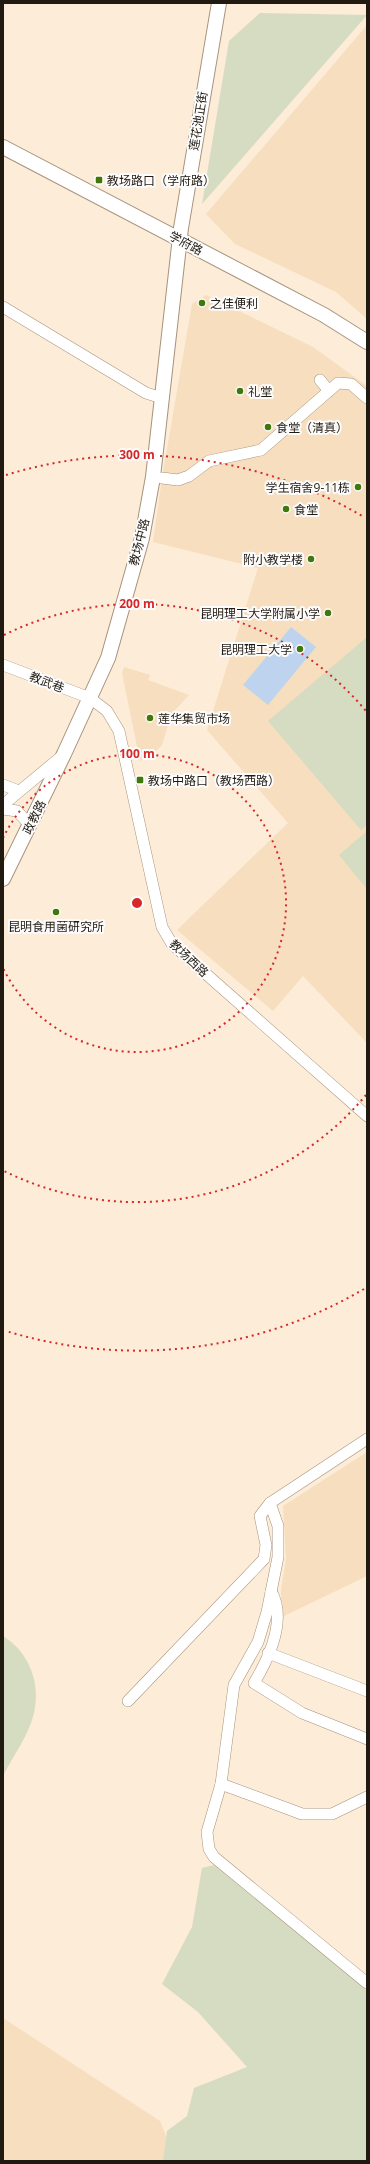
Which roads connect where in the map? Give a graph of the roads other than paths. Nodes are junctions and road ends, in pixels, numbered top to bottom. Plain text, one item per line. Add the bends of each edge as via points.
1 (219, 3) edge
2 (3, 148) edge
3 (180, 240) junction
4 (3, 307) edge
5 (367, 342) edge
6 (320, 380) dead end
7 (329, 391) junction
8 (162, 398) junction
9 (367, 398) edge
10 (162, 478) dead end
11 (3, 666) edge
12 (90, 698) junction
13 (64, 754) junction
14 (3, 785) edge
15 (19, 791) junction
16 (3, 805) edge
17 (3, 809) edge
18 (30, 825) junction
19 (3, 879) edge
20 (367, 1116) edge
21 (367, 1439) edge
22 (270, 1503) junction
23 (271, 1590) junction
24 (268, 1653) junction
25 (367, 1691) edge
26 (128, 1701) dead end
27 (367, 1739) edge
28 (221, 1784) junction
29 (367, 1797) edge
30 (367, 1983) edge

1 - 3 main road, 莲花池正街
2 - 3 main road, 学府路
3 - 5 main road, 学府路 via 324,315
3 - 8 main road, 教场中路
4 - 8 street via 146,393
6 - 7 street
7 - 9 street via 338,383 351,384
7 - 10 street via 261,450 209,461 189,476 178,480
8 - 12 main road, 教场中路 via 153,477 142,538 108,658
11 - 12 street, 教武巷
12 - 13 main road, 教场中路
12 - 20 street, 教场西路 via 107,711 119,731 166,936
13 - 15 street, 教场中路
13 - 18 main road, 政教路
14 - 15 street
15 - 16 street, 教场中路
17 - 18 street via 17,811
18 - 19 main road, 政教路
21 - 22 street
22 - 23 street via 278,1526 278,1557
22 - 26 street via 260,1516 266,1545 264,1559
23 - 24 street via 276,1600 277,1620
23 - 28 street via 268,1612 258,1642 234,1685
24 - 25 street
24 - 27 street via 254,1683 302,1713
28 - 29 street via 302,1814 332,1814
28 - 30 street via 207,1832 209,1849 214,1857

